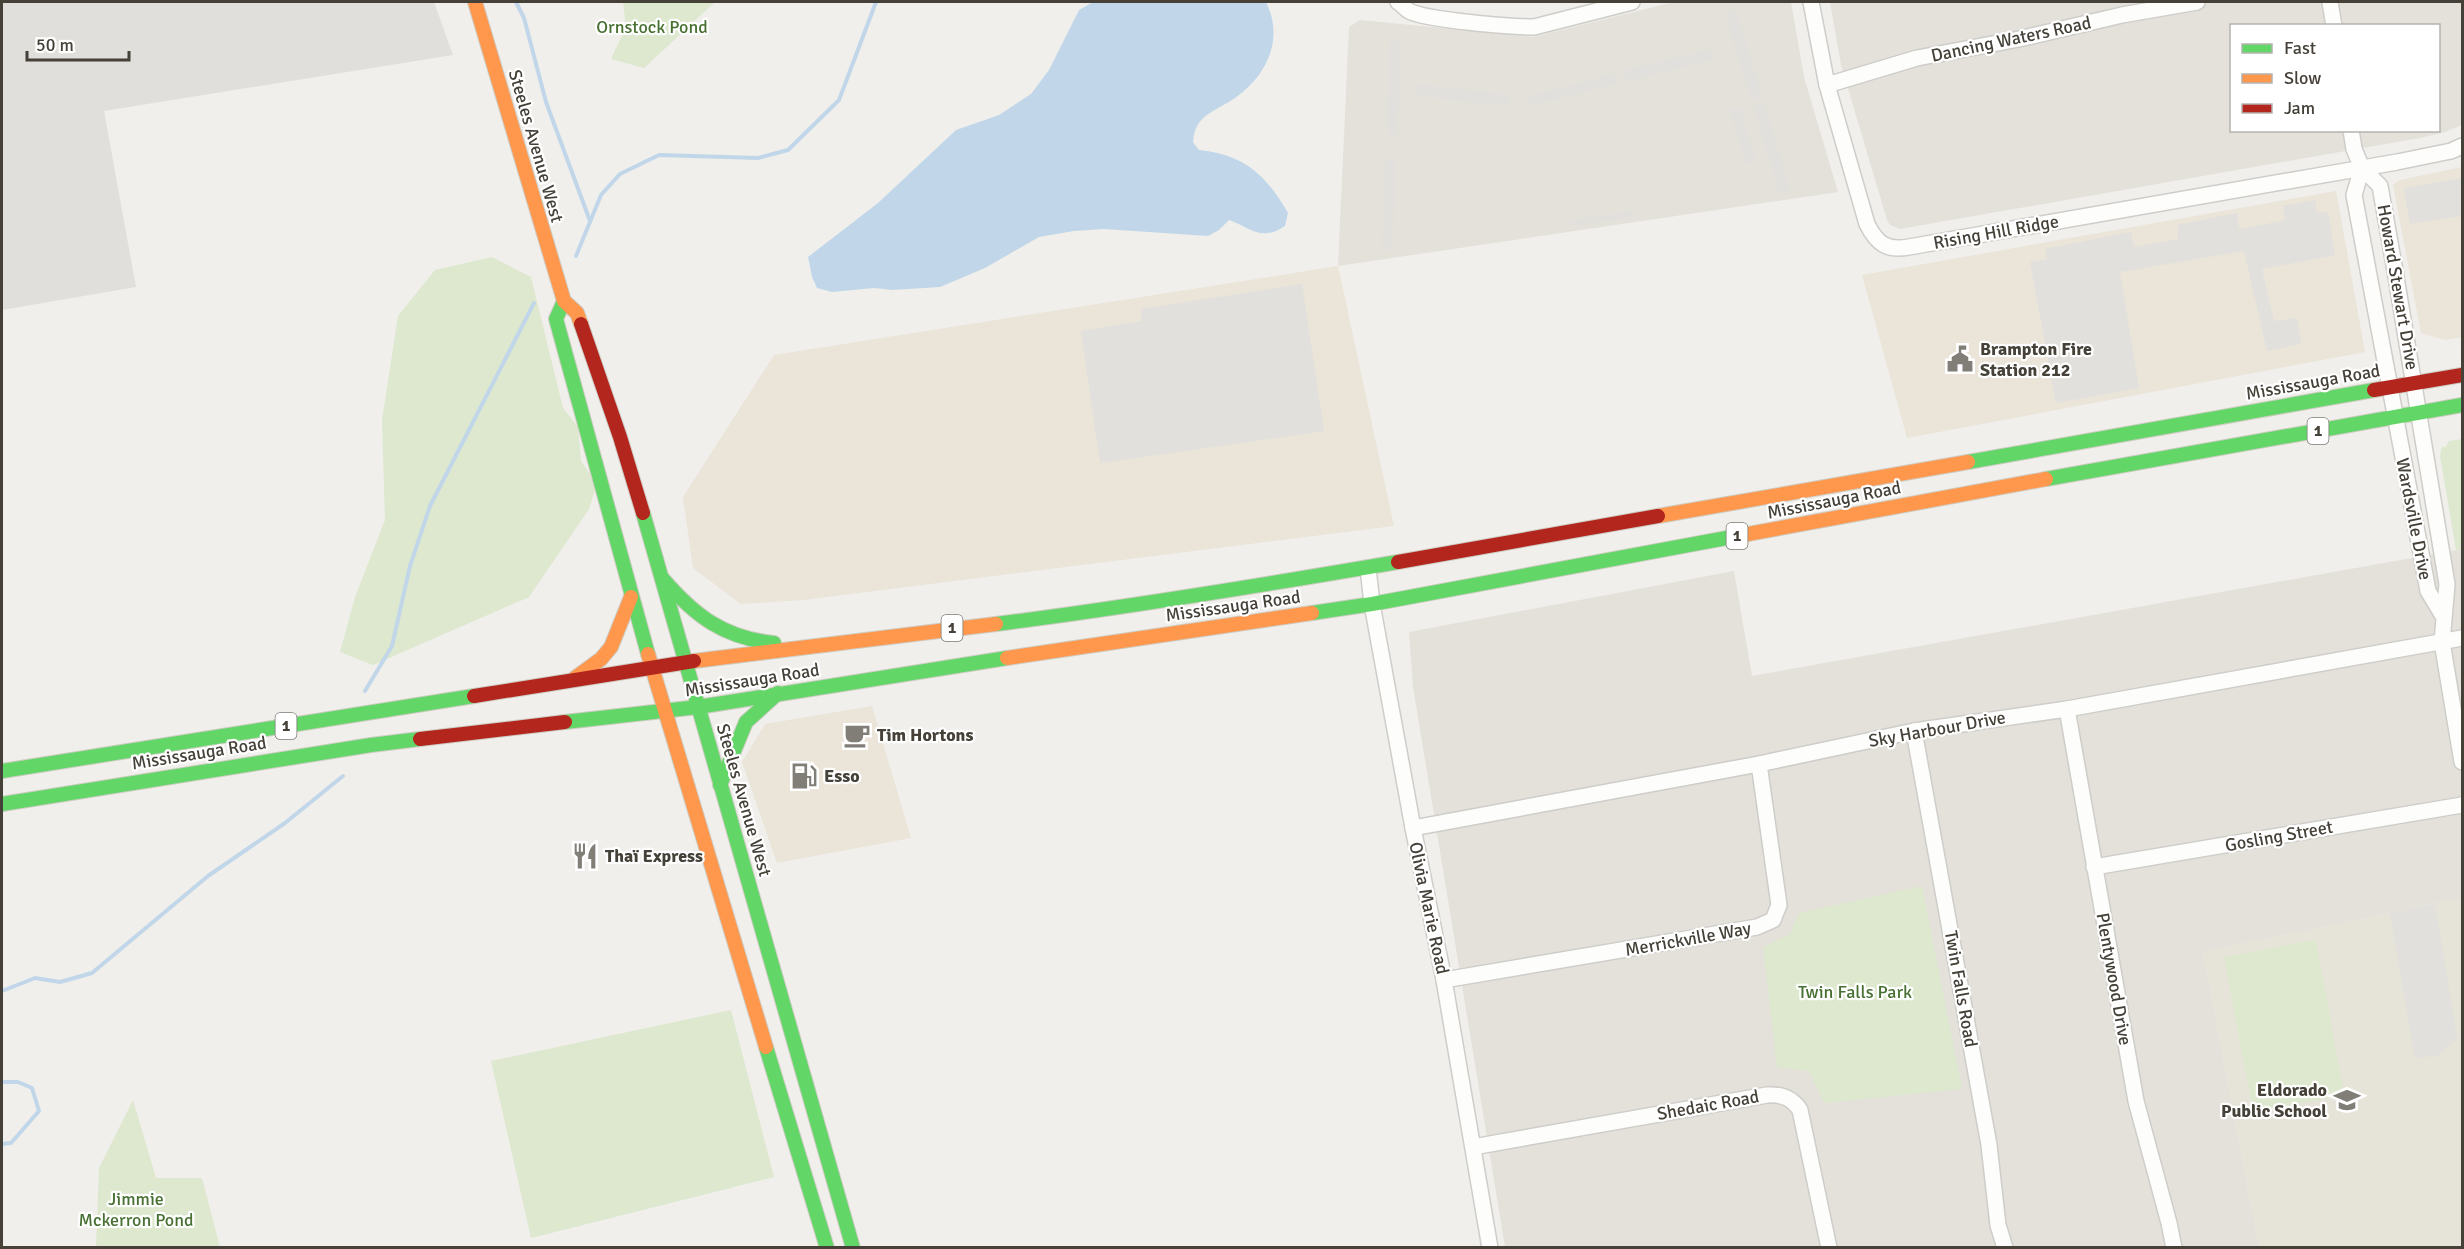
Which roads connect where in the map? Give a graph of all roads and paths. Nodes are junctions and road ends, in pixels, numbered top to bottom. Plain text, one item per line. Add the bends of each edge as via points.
1 (475, 2) edge
2 (1398, 2) edge
3 (1632, 2) edge
4 (1811, 2) edge
5 (2197, 2) edge
6 (2330, 2) edge
7 (2334, 24) edge
8 (1827, 85) junction
9 (2351, 132) edge
10 (2463, 146) edge
11 (2362, 168) junction
12 (564, 301) junction
13 (2463, 375) edge
14 (2415, 383) junction
15 (2389, 387) junction
16 (2463, 405) edge
17 (2419, 413) junction
18 (2395, 417) junction
19 (1368, 568) junction
20 (663, 579) junction
21 (631, 597) junction
22 (1372, 604) junction
23 (2443, 616) junction
24 (2463, 638) edge
25 (2442, 642) junction
26 (813, 645) junction
27 (687, 663) junction
28 (652, 668) junction
29 (571, 680) junction
30 (778, 693) junction
31 (698, 707) junction
32 (2067, 709) junction
33 (664, 711) junction
34 (1914, 731) junction
35 (2463, 762) edge
36 (1759, 764) junction
37 (2, 771) edge
38 (720, 785) junction
39 (2, 804) edge
40 (2463, 805) edge
41 (1413, 828) junction
42 (2094, 867) junction
43 (1444, 980) junction
44 (1473, 1147) junction
45 (827, 1248) edge
46 (853, 1248) edge
47 (1490, 1248) edge
48 (1828, 1248) edge
49 (2005, 1248) edge
50 (2174, 1248) edge

1 - 12 main road, Steeles Avenue West
2 - 3 street via 1409,12 1428,16 1534,27
4 - 8 street, Rising Hill Ridge
5 - 8 street, Dancing Waters Road via 1917,58
6 - 7 street
8 - 11 street, Rising Hill Ridge via 1867,224 1878,243 1891,248
9 - 11 street, Howard Stewart Drive
10 - 11 street, Rising Hill Ridge
11 - 14 street, Howard Stewart Drive via 2380,186
11 - 15 street, Howard Stewart Drive via 2354,195
12 - 20 main road, Steeles Avenue West via 577,313
12 - 21 main road, Steeles Avenue West via 556,319
13 - 14 main road, Mississauga Road / 1
14 - 15 main road, Mississauga Road / 1
14 - 17 street, Howard Stewart Drive
15 - 18 street, Howard Stewart Drive
15 - 19 main road, Mississauga Road / 1
16 - 17 main road, Mississauga Road / 1
17 - 18 main road, Mississauga Road / 1
17 - 23 street, Wardsville Drive via 2447,584
18 - 22 main road, Mississauga Road / 1
18 - 23 street, Wardsville Drive via 2428,591
19 - 22 street, Olivia Marie Road
19 - 26 main road, Mississauga Road / 1 via 1092,612
20 - 26 main road via 686,606 723,630 764,643
20 - 27 main road, Steeles Avenue West
21 - 28 main road, Steeles Avenue West
21 - 29 main road via 623,610 615,642
22 - 30 main road, Mississauga Road / 1
22 - 41 street, Olivia Marie Road
23 - 25 street, Wardsville Drive
24 - 25 street, Sky Harbour Drive
25 - 32 street, Sky Harbour Drive
25 - 35 street, Wardsville Drive
26 - 27 main road, Mississauga Road / 1
27 - 28 main road, Mississauga Road / 1
27 - 31 main road, Steeles Avenue West
28 - 29 main road, Mississauga Road / 1
28 - 33 main road, Steeles Avenue West
29 - 37 main road, Mississauga Road / 1
30 - 31 main road, Mississauga Road / 1
30 - 38 main road via 746,722
31 - 33 main road, Mississauga Road / 1
31 - 38 main road, Steeles Avenue West
32 - 34 street, Sky Harbour Drive
32 - 42 street, Plentywood Drive
33 - 39 main road, Mississauga Road / 1 via 371,745
33 - 45 main road, Steeles Avenue West
34 - 36 street, Sky Harbour Drive
34 - 49 street, Twin Falls Road
36 - 41 street, Sky Harbour Drive
36 - 43 street, Merrickville Way via 1779,905 1773,920 1757,927
38 - 46 main road, Steeles Avenue West
40 - 42 street, Gosling Street
41 - 43 street, Olivia Marie Road
42 - 50 street, Plentywood Drive via 2136,1101
43 - 44 street, Olivia Marie Road
44 - 47 street, Olivia Marie Road
44 - 48 street, Shedaic Road via 1767,1095 1786,1097 1800,1110

